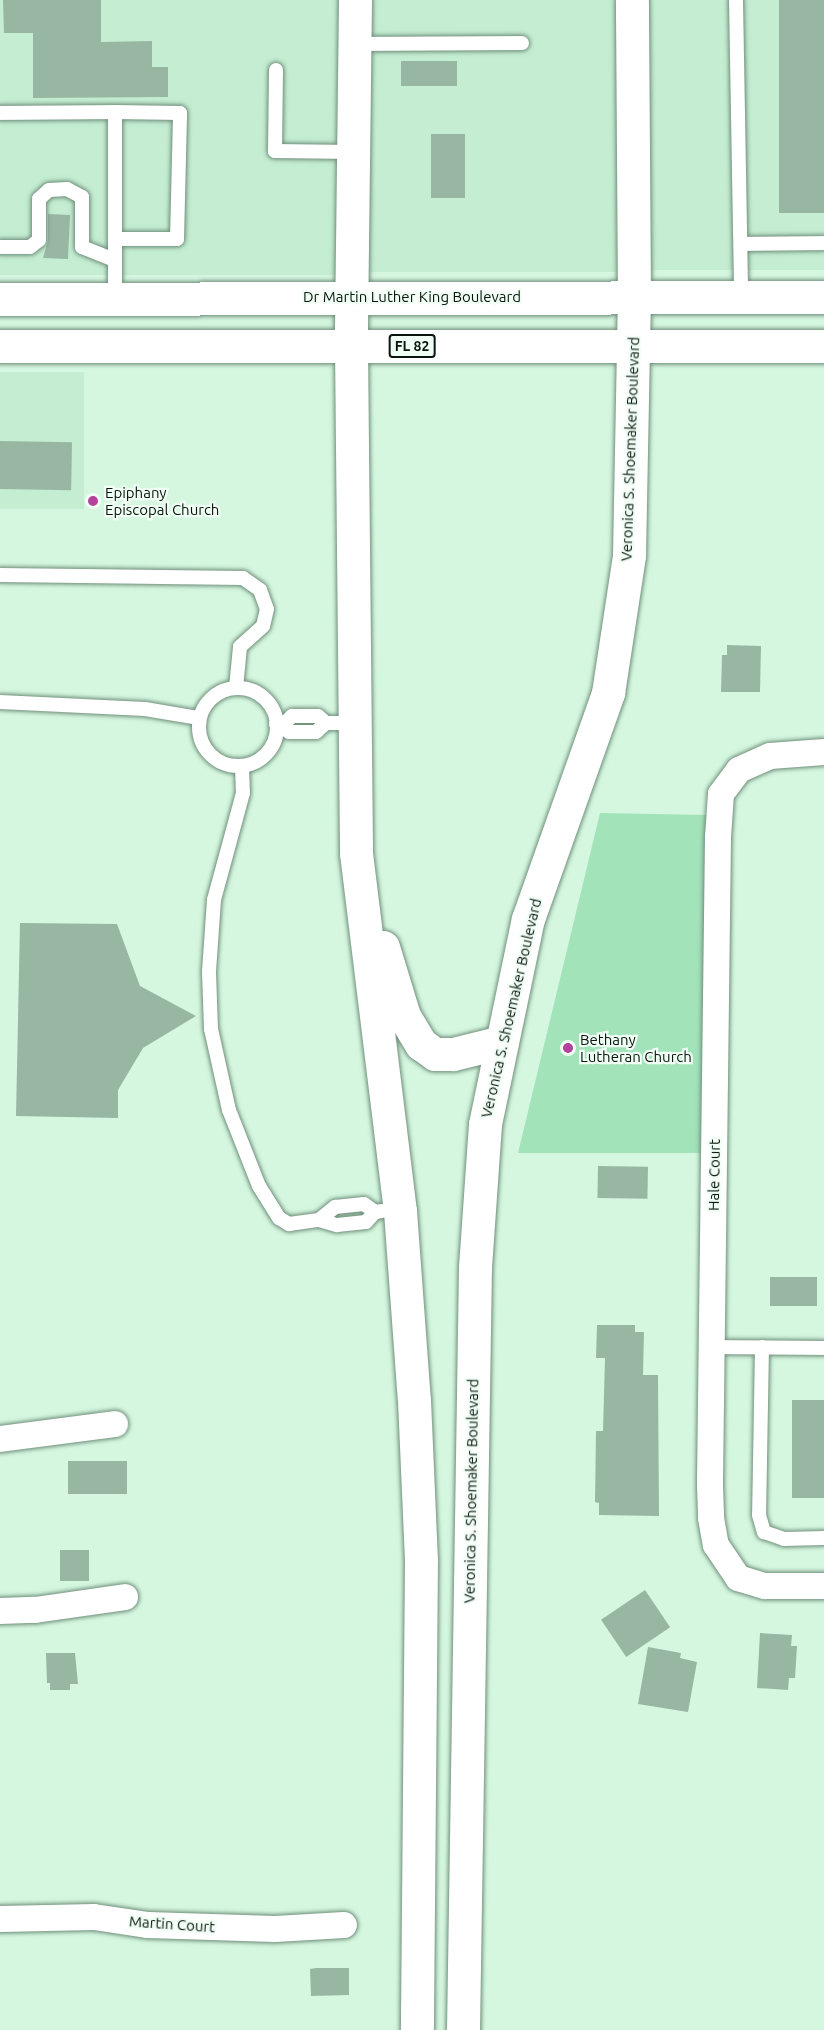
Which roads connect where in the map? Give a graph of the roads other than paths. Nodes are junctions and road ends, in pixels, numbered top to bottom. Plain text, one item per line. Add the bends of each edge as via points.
1 (355, 0) edge
2 (632, 0) edge
3 (736, 0) edge
4 (522, 43) dead end
5 (355, 44) junction
6 (276, 70) dead end
7 (115, 112) junction
8 (0, 113) edge
9 (353, 152) junction
10 (115, 239) junction
11 (824, 243) edge
12 (741, 244) junction
13 (0, 247) edge
14 (114, 260) junction
15 (634, 297) junction
16 (741, 297) junction
17 (824, 297) edge
18 (0, 298) edge
19 (115, 298) junction
20 (352, 298) junction
21 (0, 346) edge
22 (351, 346) junction
23 (634, 346) junction
24 (824, 346) edge
25 (0, 575) edge
26 (236, 688) junction
27 (0, 702) edge
28 (199, 718) junction
29 (340, 723) junction
30 (279, 724) junction
31 (824, 752) edge
32 (242, 766) junction
33 (356, 854) junction
34 (502, 1042) junction
35 (387, 1212) junction
36 (712, 1347) junction
37 (762, 1347) junction
38 (824, 1348) edge
39 (115, 1424) dead end
40 (0, 1439) edge
41 (824, 1538) edge
42 (824, 1586) edge
43 (125, 1598) dead end
44 (0, 1611) edge
45 (0, 1919) edge
46 (344, 1925) dead end
47 (417, 2030) edge
48 (463, 2030) edge

1 - 5 street
2 - 15 street, Veronica S. Shoemaker Boulevard
3 - 12 lane
4 - 5 lane
5 - 9 street
6 - 9 lane via 275,151
7 - 8 lane
7 - 10 lane
7 - 10 lane via 180,113 177,239
9 - 20 street
10 - 14 lane
11 - 12 lane
12 - 16 lane
13 - 14 lane via 30,247 39,240 39,199 49,190 67,189 82,197 82,247
14 - 19 lane
15 - 16 street, Dr Martin Luther King Boulevard
15 - 20 street, Dr Martin Luther King Boulevard
15 - 23 street, Veronica S. Shoemaker Boulevard
16 - 17 street, Dr Martin Luther King Boulevard
18 - 19 street, Dr Martin Luther King Boulevard
19 - 20 street, Dr Martin Luther King Boulevard
20 - 22 street
21 - 22 street, FL 82
22 - 23 street, FL 82
22 - 29 street
23 - 24 street, FL 82
23 - 34 street, Veronica S. Shoemaker Boulevard via 629,555 608,693 528,919
25 - 26 lane via 243,578 260,590 267,609 263,626 240,647
26 - 28 lane via 213,697
26 - 30 lane via 261,696
27 - 28 lane via 145,709
28 - 32 lane via 201,743 208,753 218,761
29 - 30 lane via 318,716 292,716
29 - 33 street
30 - 32 lane via 265,755
31 - 36 street, Hale Court via 770,756 739,770 721,794
32 - 35 lane via 243,793 214,900 209,972 211,1029 228,1110 259,1186 279,1218 289,1224 319,1220 337,1225 366,1222
33 - 34 street via 404,1016 421,1044 435,1054 453,1054
33 - 35 street
34 - 48 street, Veronica S. Shoemaker Boulevard via 485,1124 475,1268
35 - 47 street via 421,1560
36 - 37 lane
36 - 42 street, Hale Court via 711,1518 716,1545 738,1578 765,1586
37 - 38 lane
37 - 41 lane via 759,1515 764,1532 784,1539
39 - 40 street
43 - 44 street
45 - 46 street, Martin Court via 94,1917 148,1925 274,1929

